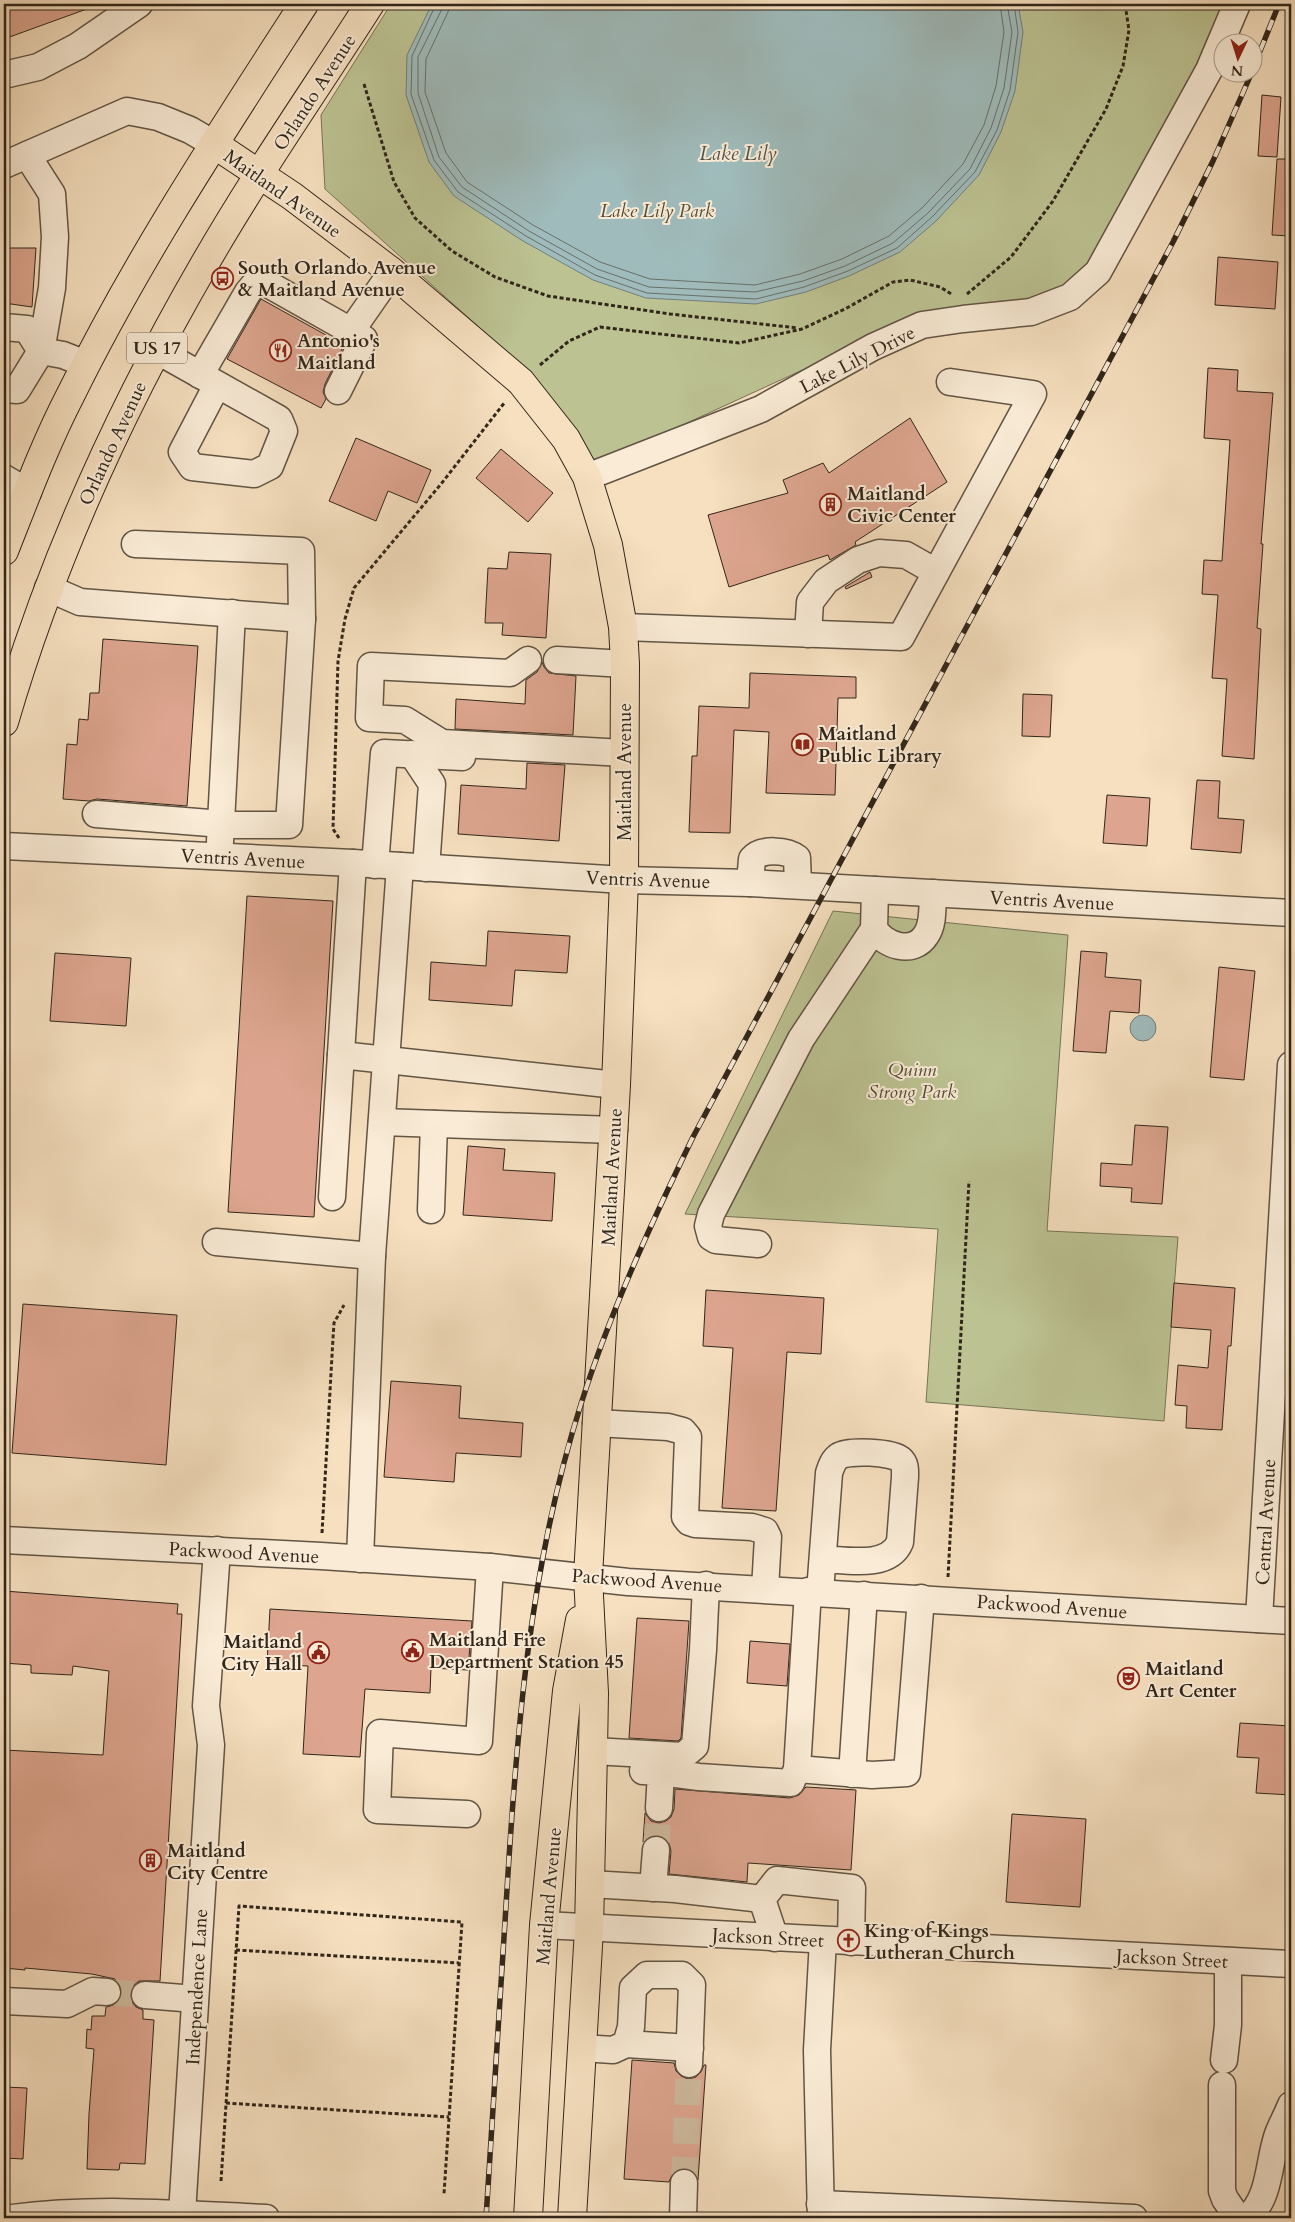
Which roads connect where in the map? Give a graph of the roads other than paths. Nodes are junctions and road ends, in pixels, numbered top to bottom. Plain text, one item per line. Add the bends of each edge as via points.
1 (139, 4) edge
2 (304, 4) edge
3 (370, 4) edge
4 (1236, 4) edge
5 (4, 75) edge
6 (214, 144) junction
7 (15, 160) edge
8 (261, 175) junction
9 (392, 272) junction
10 (4, 327) edge
11 (351, 331) junction
12 (156, 350) junction
13 (41, 351) junction
14 (86, 364) junction
15 (950, 382) dead end
16 (4, 389) edge
17 (338, 391) dead end
18 (587, 477) junction
19 (4, 478) edge
20 (28, 492) junction
21 (135, 544) dead end
22 (5, 546) edge
23 (936, 572) junction
24 (48, 588) junction
25 (232, 613) junction
26 (302, 619) junction
27 (623, 627) junction
28 (808, 634) junction
29 (528, 660) dead end
30 (557, 660) dead end
31 (625, 664) junction
32 (4, 722) edge
33 (412, 754) junction
34 (624, 760) junction
35 (96, 814) dead end
36 (220, 824) junction
37 (289, 825) junction
38 (4, 846) edge
39 (219, 857) junction
40 (290, 860) junction
41 (376, 865) junction
42 (426, 868) junction
43 (624, 880) junction
44 (876, 890) junction
45 (933, 893) junction
46 (1291, 913) edge
47 (874, 928) junction
48 (340, 1055) junction
49 (386, 1059) junction
50 (1291, 1065) edge
51 (616, 1085) junction
52 (382, 1122) junction
53 (434, 1124) junction
54 (614, 1130) junction
55 (332, 1197) dead end
56 (431, 1210) dead end
57 (216, 1242) dead end
58 (758, 1244) dead end
59 (372, 1256) junction
60 (596, 1423) junction
61 (4, 1540) edge
62 (216, 1550) junction
63 (360, 1559) junction
64 (822, 1559) junction
65 (490, 1567) junction
66 (588, 1576) junction
67 (706, 1586) junction
68 (765, 1589) junction
69 (814, 1592) junction
70 (864, 1595) junction
71 (934, 1599) junction
72 (1260, 1619) junction
73 (1291, 1621) edge
74 (593, 1760) junction
75 (797, 1769) junction
76 (661, 1772) junction
77 (852, 1774) junction
78 (659, 1808) tunnel mouth
79 (467, 1814) dead end
80 (656, 1850) tunnel mouth
81 (590, 1884) junction
82 (653, 1888) junction
83 (762, 1899) junction
84 (544, 1926) junction
85 (589, 1928) junction
86 (775, 1938) junction
87 (823, 1940) junction
88 (851, 1942) junction
89 (1228, 1961) junction
90 (1291, 1964) edge
91 (107, 1992) tunnel mouth
92 (145, 1995) tunnel mouth
93 (195, 1999) junction
94 (4, 2001) edge
95 (626, 2044) junction
96 (582, 2048) junction
97 (1291, 2105) edge
98 (684, 2183) tunnel mouth
99 (4, 2202) edge
100 (820, 2211) edge
101 (52, 2213) junction
102 (182, 2214) junction
103 (118, 2216) edge
104 (12, 2218) edge
105 (259, 2218) edge
106 (266, 2218) edge
107 (528, 2218) edge
108 (572, 2218) edge
109 (683, 2218) edge
110 (1134, 2218) edge
111 (1238, 2218) edge
112 (1247, 2218) edge

1 - 5 street via 78,46 38,68
2 - 6 main road, US 17
3 - 8 main road, Orlando Avenue / US 17
4 - 18 street, Lake Lily Drive via 1209,70 1098,272 1070,297 1031,312 922,325 873,347 761,409
6 - 7 street via 158,117 127,111
6 - 8 main road, Maitland Avenue
6 - 14 main road, US 17 via 161,229
7 - 13 street via 52,194 55,237 52,288
8 - 9 main road, Maitland Avenue
8 - 12 main road, Orlando Avenue / US 17 via 205,263
9 - 11 street
9 - 18 main road, Maitland Avenue via 520,382 566,439
10 - 13 street via 27,328
11 - 12 street via 259,278 248,292 209,380
11 - 17 street via 364,339
12 - 24 main road, Orlando Avenue / US 17 via 118,423
13 - 14 street
13 - 16 street via 17,390
14 - 20 main road, US 17
15 - 23 street via 1034,394
18 - 27 main road, Maitland Avenue via 608,545
19 - 20 street
20 - 22 main road, US 17
21 - 26 street via 301,551
23 - 28 street via 901,637
23 - 28 street via 906,555 879,553 858,560 826,581 810,602
24 - 25 street via 80,602
24 - 32 main road, Orlando Avenue / US 17
25 - 26 street
25 - 36 street
26 - 37 street
27 - 28 street
27 - 31 main road, Maitland Avenue
29 - 34 street via 510,673 372,666 369,718 405,720 442,743
30 - 31 street
31 - 34 main road, Maitland Avenue
33 - 34 street
33 - 41 street via 384,753
33 - 42 street via 432,784
34 - 43 main road, Maitland Avenue
35 - 36 street
36 - 37 street
36 - 39 street
37 - 40 street
38 - 39 street, Ventris Avenue
39 - 40 street, Ventris Avenue
40 - 41 street, Ventris Avenue
41 - 42 street, Ventris Avenue
41 - 48 street
41 - 49 street
42 - 43 street, Ventris Avenue
43 - 44 street, Ventris Avenue via 750,882
43 - 51 main road, Maitland Avenue
44 - 45 street, Ventris Avenue
44 - 47 street
45 - 46 street, Ventris Avenue
45 - 47 street via 930,925 926,936 918,943 896,946 885,942
47 - 58 street via 802,1039 711,1214 708,1226 711,1237
48 - 49 street
48 - 55 street
49 - 51 street
49 - 52 street
50 - 72 street, Central Avenue
51 - 54 main road, Maitland Avenue
52 - 53 street
52 - 59 street
53 - 54 street
53 - 56 street
54 - 60 main road, Maitland Avenue
57 - 59 street
59 - 63 street
60 - 66 main road, Maitland Avenue
60 - 68 street via 668,1427 683,1431 688,1437 688,1522 765,1531 768,1537
61 - 62 street, Packwood Avenue
62 - 63 street, Packwood Avenue
62 - 93 street, Independence Lane via 206,1706 211,1745
63 - 65 street, Packwood Avenue
64 - 64 street via 832,1463 849,1452 894,1455 902,1460 905,1477 897,1550 889,1556 867,1560
64 - 69 street
65 - 66 street, Packwood Avenue
65 - 79 street via 479,1741 380,1733 377,1810
66 - 67 street, Packwood Avenue via 628,1582
66 - 74 main road, Maitland Avenue via 594,1693
66 - 84 main road, Maitland Avenue via 567,1691
67 - 68 street, Packwood Avenue
67 - 74 street via 694,1746 683,1756
68 - 69 street, Packwood Avenue
69 - 70 street, Packwood Avenue
69 - 75 street
70 - 71 street, Packwood Avenue
70 - 77 street
71 - 72 street, Packwood Avenue
71 - 77 street via 907,1773
72 - 73 street, Packwood Avenue
74 - 76 street
74 - 81 main road, Maitland Avenue
75 - 76 street via 791,1783
75 - 77 street
76 - 78 street
80 - 82 street
81 - 82 street
81 - 85 main road, Maitland Avenue
82 - 83 street
83 - 86 street
83 - 88 street via 777,1880 852,1888
84 - 85 street, Jackson Street
84 - 107 main road, Maitland Avenue
85 - 86 street, Jackson Street
85 - 96 main road, Maitland Avenue
86 - 87 street, Jackson Street
87 - 88 street, Jackson Street
87 - 100 street via 817,2050
88 - 89 street, Jackson Street
89 - 90 street, Jackson Street
89 - 111 street via 1222,2191
91 - 94 street via 93,1991 67,2004
92 - 93 street
93 - 102 street, Independence Lane
95 - 95 street via 631,2027 633,1988 647,1975 682,1976 692,1986 690,2056
95 - 96 street via 613,2050
96 - 108 main road, Maitland Avenue
97 - 112 street via 1278,2135 1263,2195 1256,2211
98 - 109 street
99 - 101 street
100 - 110 street
101 - 103 street
101 - 104 street
102 - 103 street
102 - 105 street
105 - 106 street

